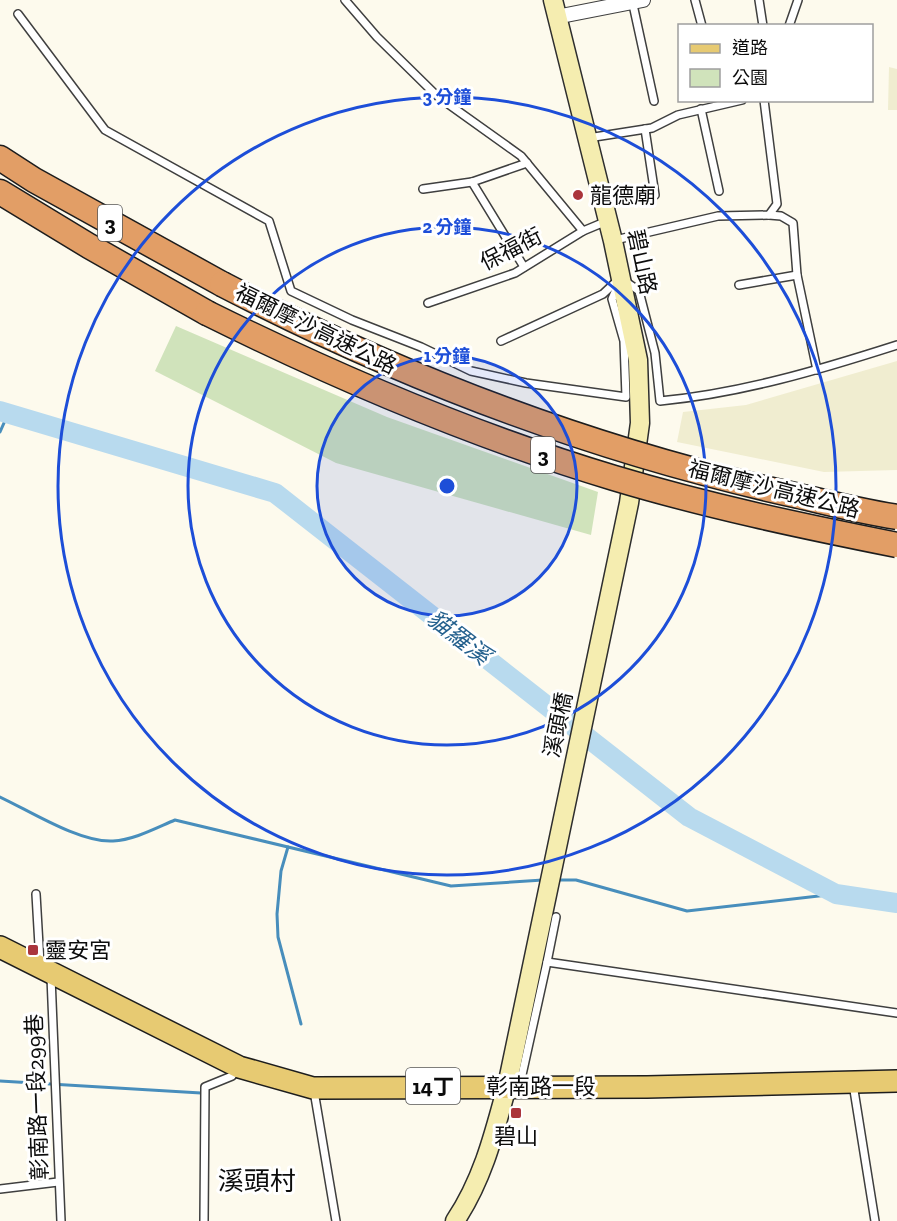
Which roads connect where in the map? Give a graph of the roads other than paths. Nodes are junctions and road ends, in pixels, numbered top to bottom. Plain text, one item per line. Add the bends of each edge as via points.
1 (345, 0) edge
2 (695, 0) edge
3 (759, 0) edge
4 (798, 0) edge
5 (636, 1) edge
6 (555, 9) edge
7 (18, 14) dead end
8 (701, 24) edge
9 (763, 24) edge
10 (790, 24) edge
11 (654, 101) dead end
12 (733, 102) edge
13 (764, 102) edge
14 (702, 109) junction
15 (645, 129) junction
16 (588, 138) junction
17 (0, 158) edge
18 (526, 163) junction
19 (472, 182) junction
20 (423, 189) dead end
21 (719, 190) dead end
22 (0, 192) edge
23 (655, 195) dead end
24 (769, 215) junction
25 (608, 220) junction
26 (583, 231) junction
27 (613, 241) junction
28 (524, 267) junction
29 (797, 275) junction
30 (621, 277) junction
31 (739, 285) dead end
32 (428, 303) dead end
33 (501, 341) dead end
34 (897, 345) edge
35 (817, 370) junction
36 (629, 503) joint
37 (897, 518) edge
38 (897, 545) edge
39 (36, 894) dead end
40 (556, 917) dead end
41 (0, 947) edge
42 (540, 960) junction
43 (46, 969) junction
44 (897, 1013) edge
45 (239, 1067) junction
46 (897, 1080) edge
47 (852, 1082) junction
48 (507, 1086) junction
49 (313, 1088) junction
50 (58, 1182) junction
51 (0, 1189) edge
52 (61, 1221) edge
53 (204, 1221) edge
54 (336, 1221) edge
55 (455, 1221) edge
56 (875, 1221) edge

1 - 18 lane via 437,96
2 - 8 lane
3 - 9 lane
4 - 10 lane
5 - 6 street
5 - 11 lane
6 - 16 main road, 碧山路
7 - 30 lane via 105,130 269,221 291,291 352,320 421,346 471,371 626,397 624,341 612,299
12 - 14 lane
13 - 24 lane via 777,204
14 - 15 lane
14 - 21 lane
15 - 16 lane
15 - 23 lane
16 - 25 main road, 碧山路
17 - 37 highway, 福爾摩沙高速公路 / 3, bridge via 222,284 399,369 530,420 740,483
18 - 19 lane
18 - 26 lane
19 - 20 lane
19 - 28 lane
22 - 38 highway, 福爾摩沙高速公路 / 3, bridge via 207,313 325,369 448,420 616,478 793,524
24 - 27 lane via 718,216
24 - 29 lane via 793,223
25 - 26 lane, 保福街
25 - 27 main road, 碧山路
26 - 28 lane, 保福街
27 - 30 main road, 碧山路
28 - 32 lane, 保福街
29 - 31 lane
29 - 35 lane
30 - 33 lane via 603,294
30 - 35 lane via 639,291 655,353 660,401 713,396
30 - 36 main road, 碧山路 via 638,360 640,423
34 - 35 lane
36 - 42 main road, 溪頭橋
39 - 43 lane, 彰南路一段299巷
40 - 42 lane
41 - 43 main road, 彰南路一段 / 14丁
42 - 44 lane
42 - 48 main road, 溪頭橋
43 - 45 main road, 彰南路一段 / 14丁
43 - 50 lane, 彰南路一段299巷
45 - 49 main road, 彰南路一段 / 14丁
45 - 53 lane via 232,1076 205,1087
46 - 47 main road, 彰南路一段 / 14丁
47 - 48 main road, 彰南路一段 / 14丁
47 - 56 lane
48 - 49 main road, 彰南路一段 / 14丁
48 - 55 main road, 溪頭橋 via 486,1161
49 - 54 lane
50 - 51 lane
50 - 52 lane, 彰南路一段299巷

